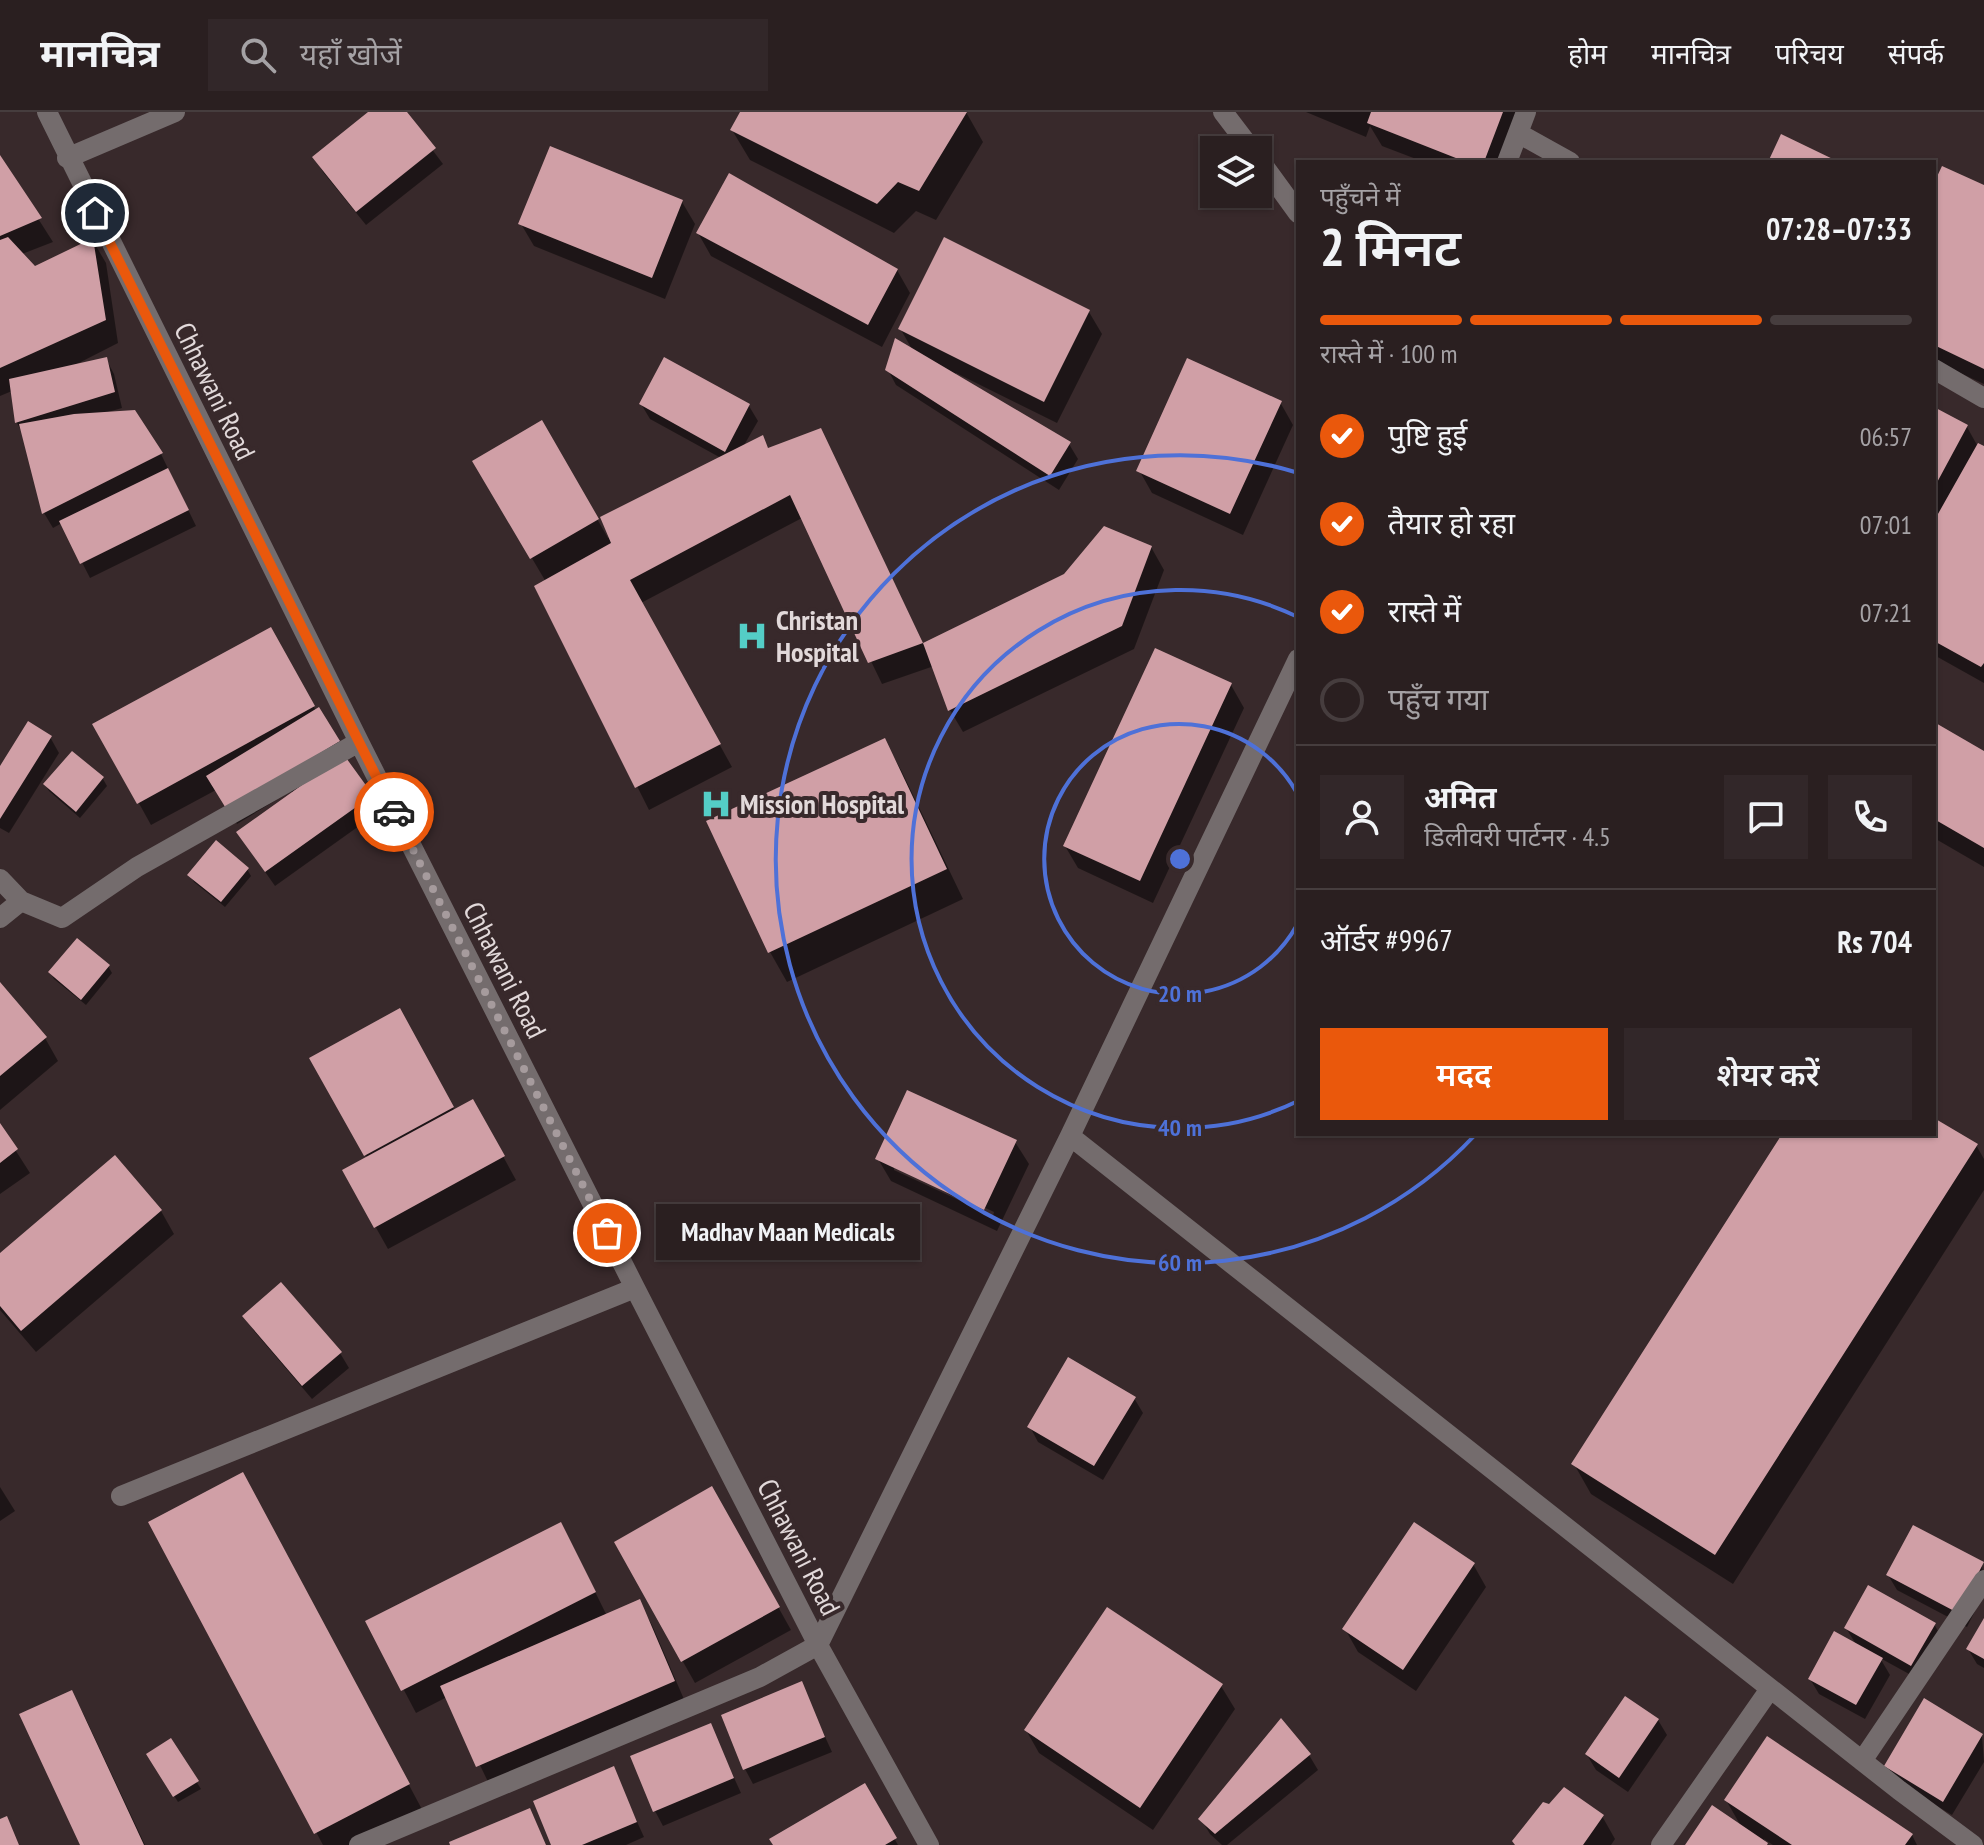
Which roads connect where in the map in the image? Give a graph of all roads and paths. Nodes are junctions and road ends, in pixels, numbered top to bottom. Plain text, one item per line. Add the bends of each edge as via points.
1 (47, 112) edge
2 (175, 112) edge
3 (1223, 112) edge
4 (1526, 112) edge
5 (1518, 133) junction
6 (1241, 136) edge
7 (67, 158) junction
8 (1508, 160) edge
9 (1566, 160) edge
10 (1272, 177) edge
11 (1296, 210) edge
12 (1936, 370) edge
13 (1984, 398) edge
14 (1296, 663) edge
15 (359, 742) junction
16 (0, 879) edge
17 (21, 901) junction
18 (0, 918) edge
19 (1070, 1136) junction
20 (635, 1288) junction
21 (121, 1496) dead end
22 (1984, 1580) edge
23 (818, 1645) junction
24 (1770, 1689) junction
25 (1862, 1761) junction
26 (359, 1845) edge
27 (929, 1845) edge
28 (1661, 1845) edge
29 (1973, 1845) edge

1 - 7 street, Chhawani Road
2 - 7 street
3 - 6 street
4 - 5 street
5 - 8 street
5 - 9 street
7 - 15 street, Chhawani Road
10 - 11 street
12 - 13 street
14 - 19 street
15 - 17 street via 137,867 62,918
15 - 20 street, Chhawani Road
16 - 17 street
17 - 18 street
19 - 23 street
19 - 24 street
20 - 21 street
20 - 23 street, Chhawani Road
22 - 25 street
23 - 26 street via 760,1677
23 - 27 street, Chhawani Road
24 - 25 street
24 - 28 street
25 - 29 street

